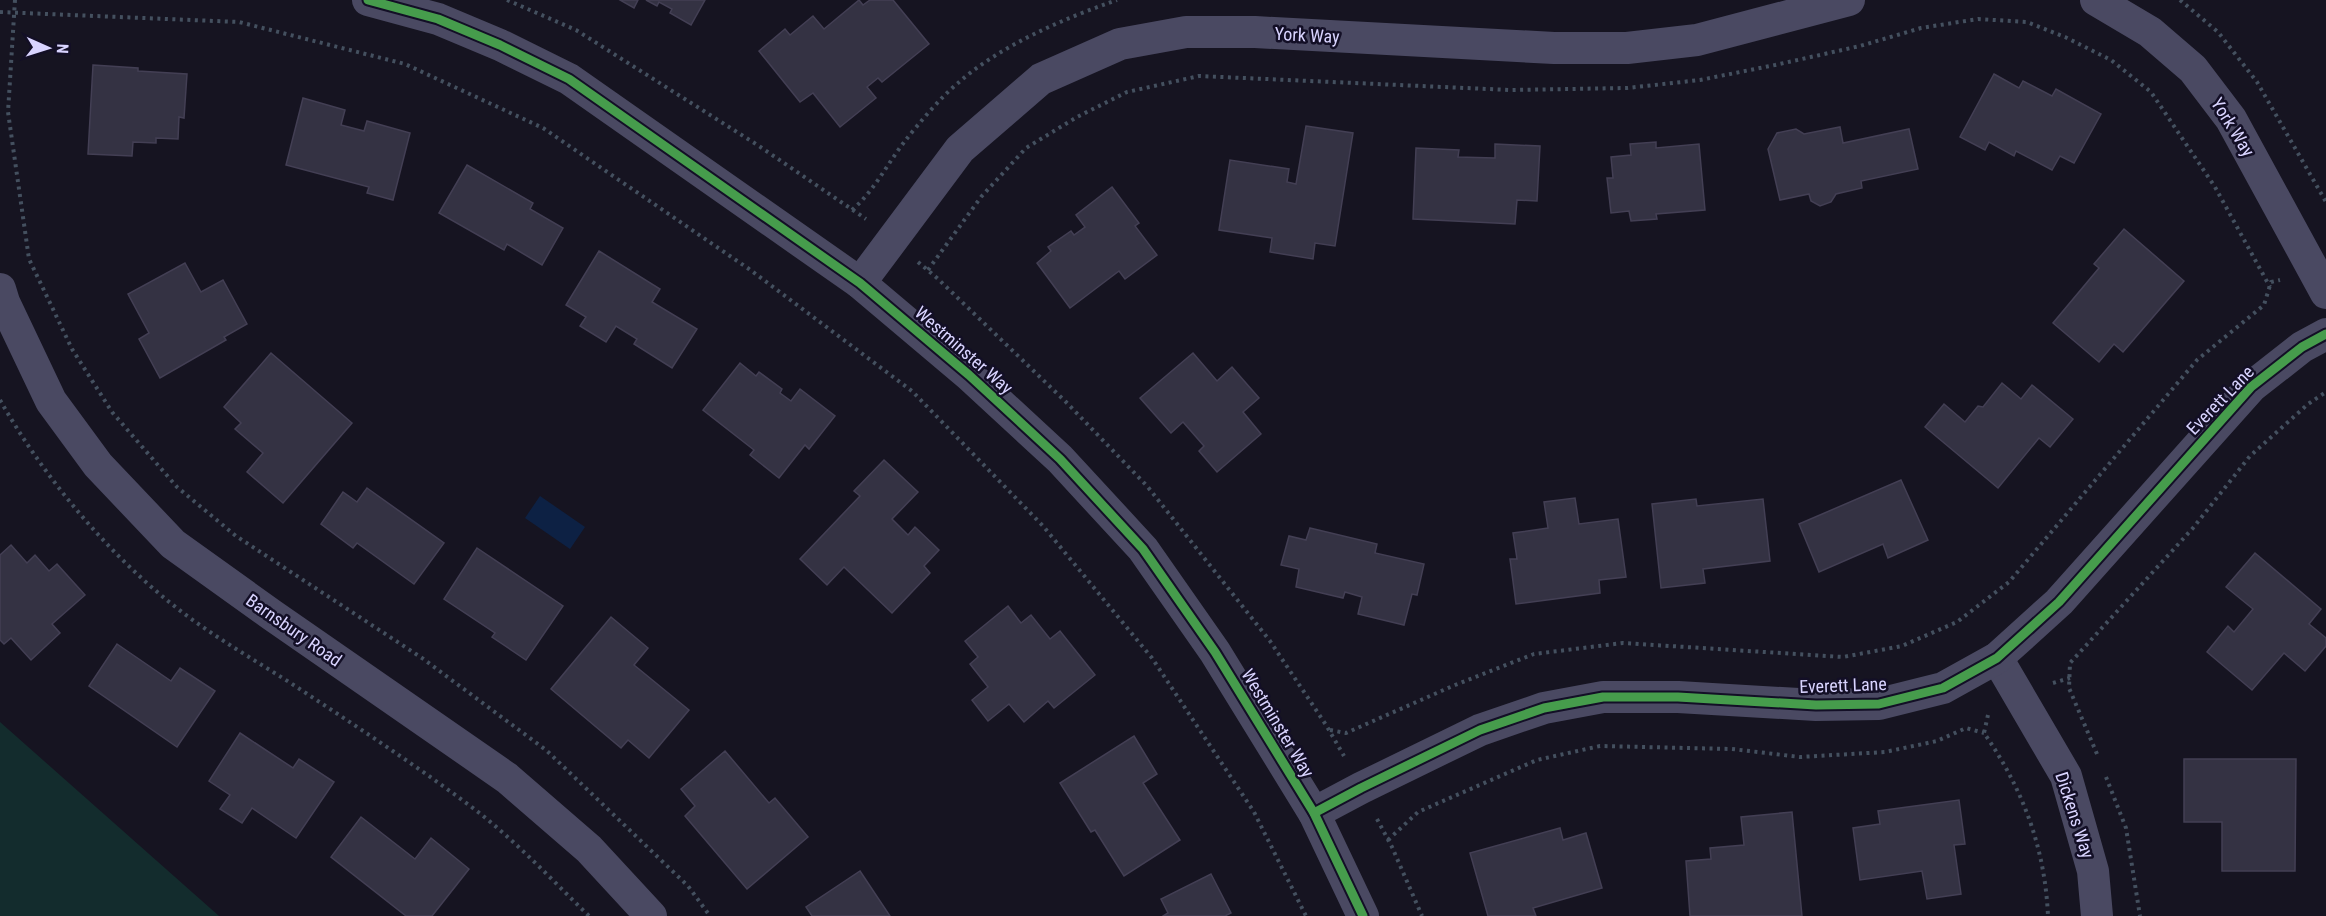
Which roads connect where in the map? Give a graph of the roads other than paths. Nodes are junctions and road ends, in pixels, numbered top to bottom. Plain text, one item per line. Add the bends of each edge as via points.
1 (368, 0) edge
2 (1849, 0) edge
3 (2096, 0) edge
4 (2320, 282) edge
5 (860, 283) junction
6 (0, 289) edge
7 (2326, 334) edge
8 (1997, 658) junction
9 (1314, 813) junction
10 (651, 916) edge
11 (1363, 916) edge
12 (2097, 916) edge

1 - 5 street, Westminster Way via 438,19 569,79
2 - 5 street, York Way via 1697,40 1627,48 1554,48 1255,32 1186,32 1120,44 1041,79 960,149
3 - 4 street, York Way via 2150,32 2193,69 2231,119
5 - 9 street, Westminster Way via 1060,459 1143,549 1215,652
6 - 10 street, Barnsbury Road via 51,401 98,465 173,544 507,778 589,849
7 - 8 street, Everett Lane via 2302,347 2251,387 2059,602
8 - 9 street, Everett Lane via 1943,688 1879,704 1625,697 1544,708 1480,730
8 - 12 street, Dickens Way via 2066,776 2093,871
9 - 11 street, Westminster Way

